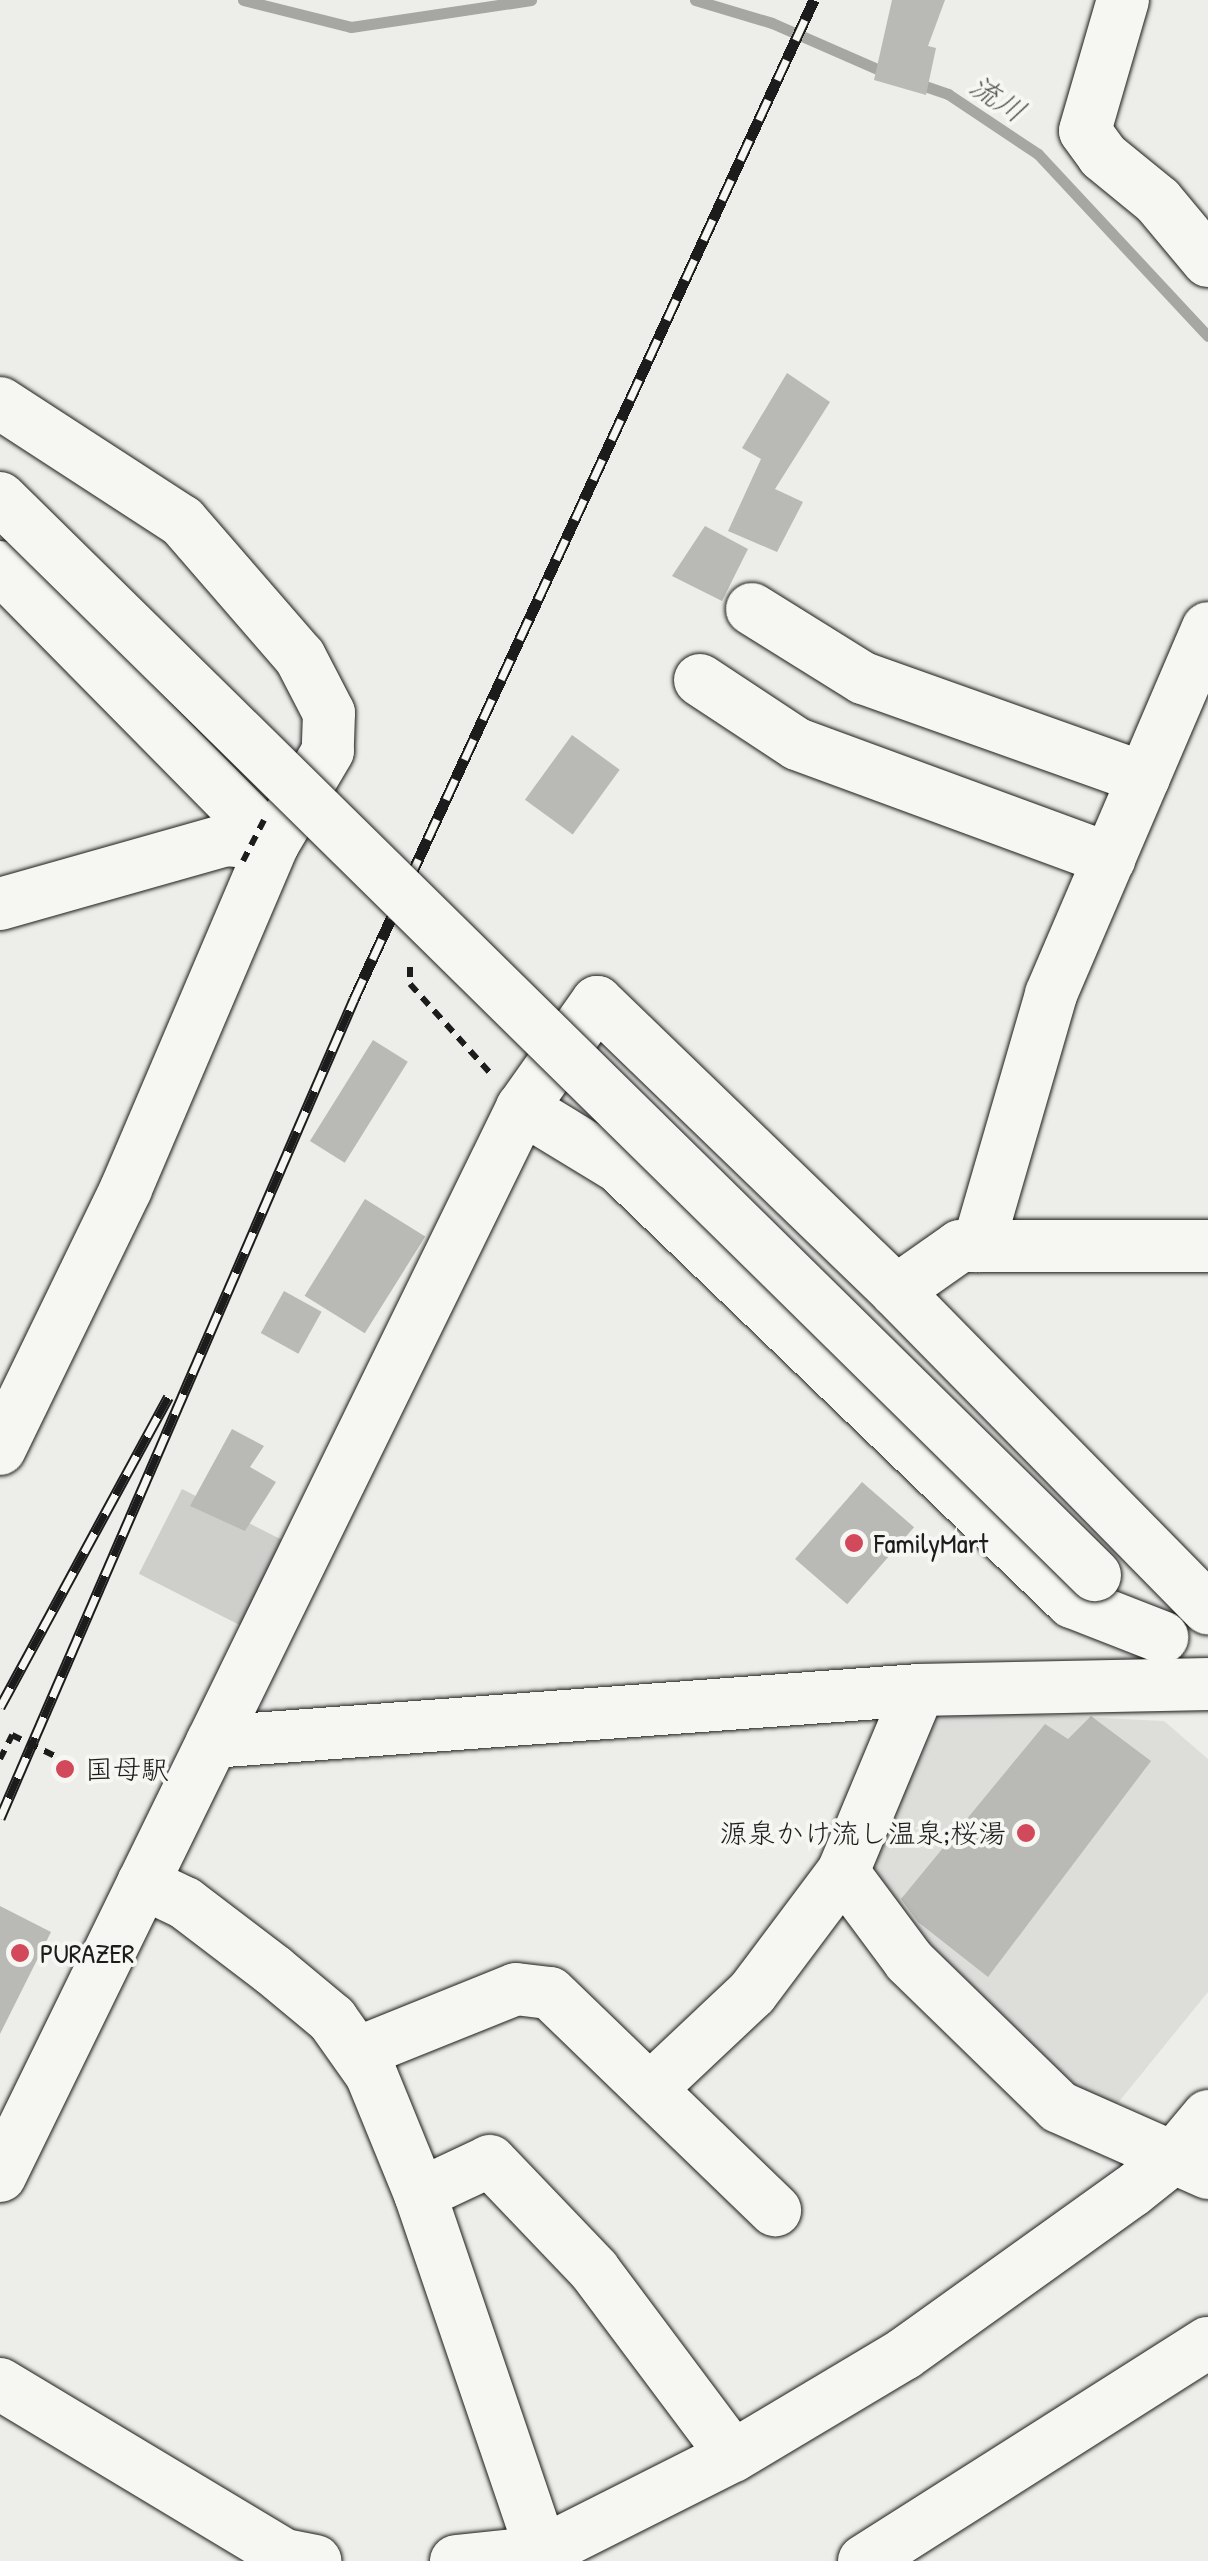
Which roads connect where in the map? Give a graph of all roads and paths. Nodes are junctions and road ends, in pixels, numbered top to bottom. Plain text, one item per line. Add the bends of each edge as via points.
1 (1122, 0) edge
2 (1208, 260) edge
3 (0, 403) edge
4 (0, 498) edge
5 (0, 567) edge
6 (752, 609) dead end
7 (1208, 628) edge
8 (700, 680) dead end
9 (1144, 778) junction
10 (260, 841) junction
11 (1109, 859) junction
12 (0, 904) edge
13 (410, 967) dead end
14 (522, 1108) junction
15 (978, 1246) junction
16 (1208, 1246) edge
17 (896, 1292) junction
18 (1, 1446) edge
19 (1208, 1608) edge
20 (1162, 1637) junction
21 (1208, 1682) edge
22 (919, 1690) junction
23 (212, 1742) junction
24 (57, 1757) dead end
25 (0, 1759) edge
26 (844, 1872) junction
27 (144, 1883) junction
28 (357, 2054) junction
29 (650, 2089) junction
30 (1208, 2116) edge
31 (1190, 2166) edge
32 (0, 2176) edge
33 (420, 2194) junction
34 (774, 2210) dead end
35 (1208, 2343) edge
36 (0, 2384) edge
37 (733, 2456) junction
38 (543, 2556) edge
39 (315, 2561) edge
40 (456, 2561) edge
41 (864, 2561) edge

1 - 2 street via 1085,131
3 - 10 street via 182,521 300,657 329,714 328,752
4 - 20 street, bridge
5 - 10 street
6 - 9 street via 864,678
7 - 9 street
8 - 11 street via 798,744
9 - 11 street
10 - 12 street via 226,840
10 - 18 street via 126,1189
11 - 15 street via 1051,994
13 - 14 path via 410,984
14 - 17 street via 597,1002
14 - 20 street via 619,1167 1072,1602
14 - 23 street
15 - 16 street
15 - 17 street via 960,1246
17 - 19 street
20 - 21 street
21 - 22 street
22 - 23 street
22 - 26 street
23 - 27 street
24 - 25 path via 12,1735
26 - 29 street via 752,1993
26 - 31 street via 909,1961 1059,2108
27 - 28 street via 184,1903 273,1970 332,2019
27 - 32 street
28 - 29 street via 516,1989 550,1994
28 - 33 street
29 - 34 street
30 - 31 street
31 - 37 street via 904,2354
33 - 37 street via 490,2161 594,2270
33 - 38 street
35 - 41 street
36 - 39 street via 285,2554
37 - 38 street
38 - 40 street

